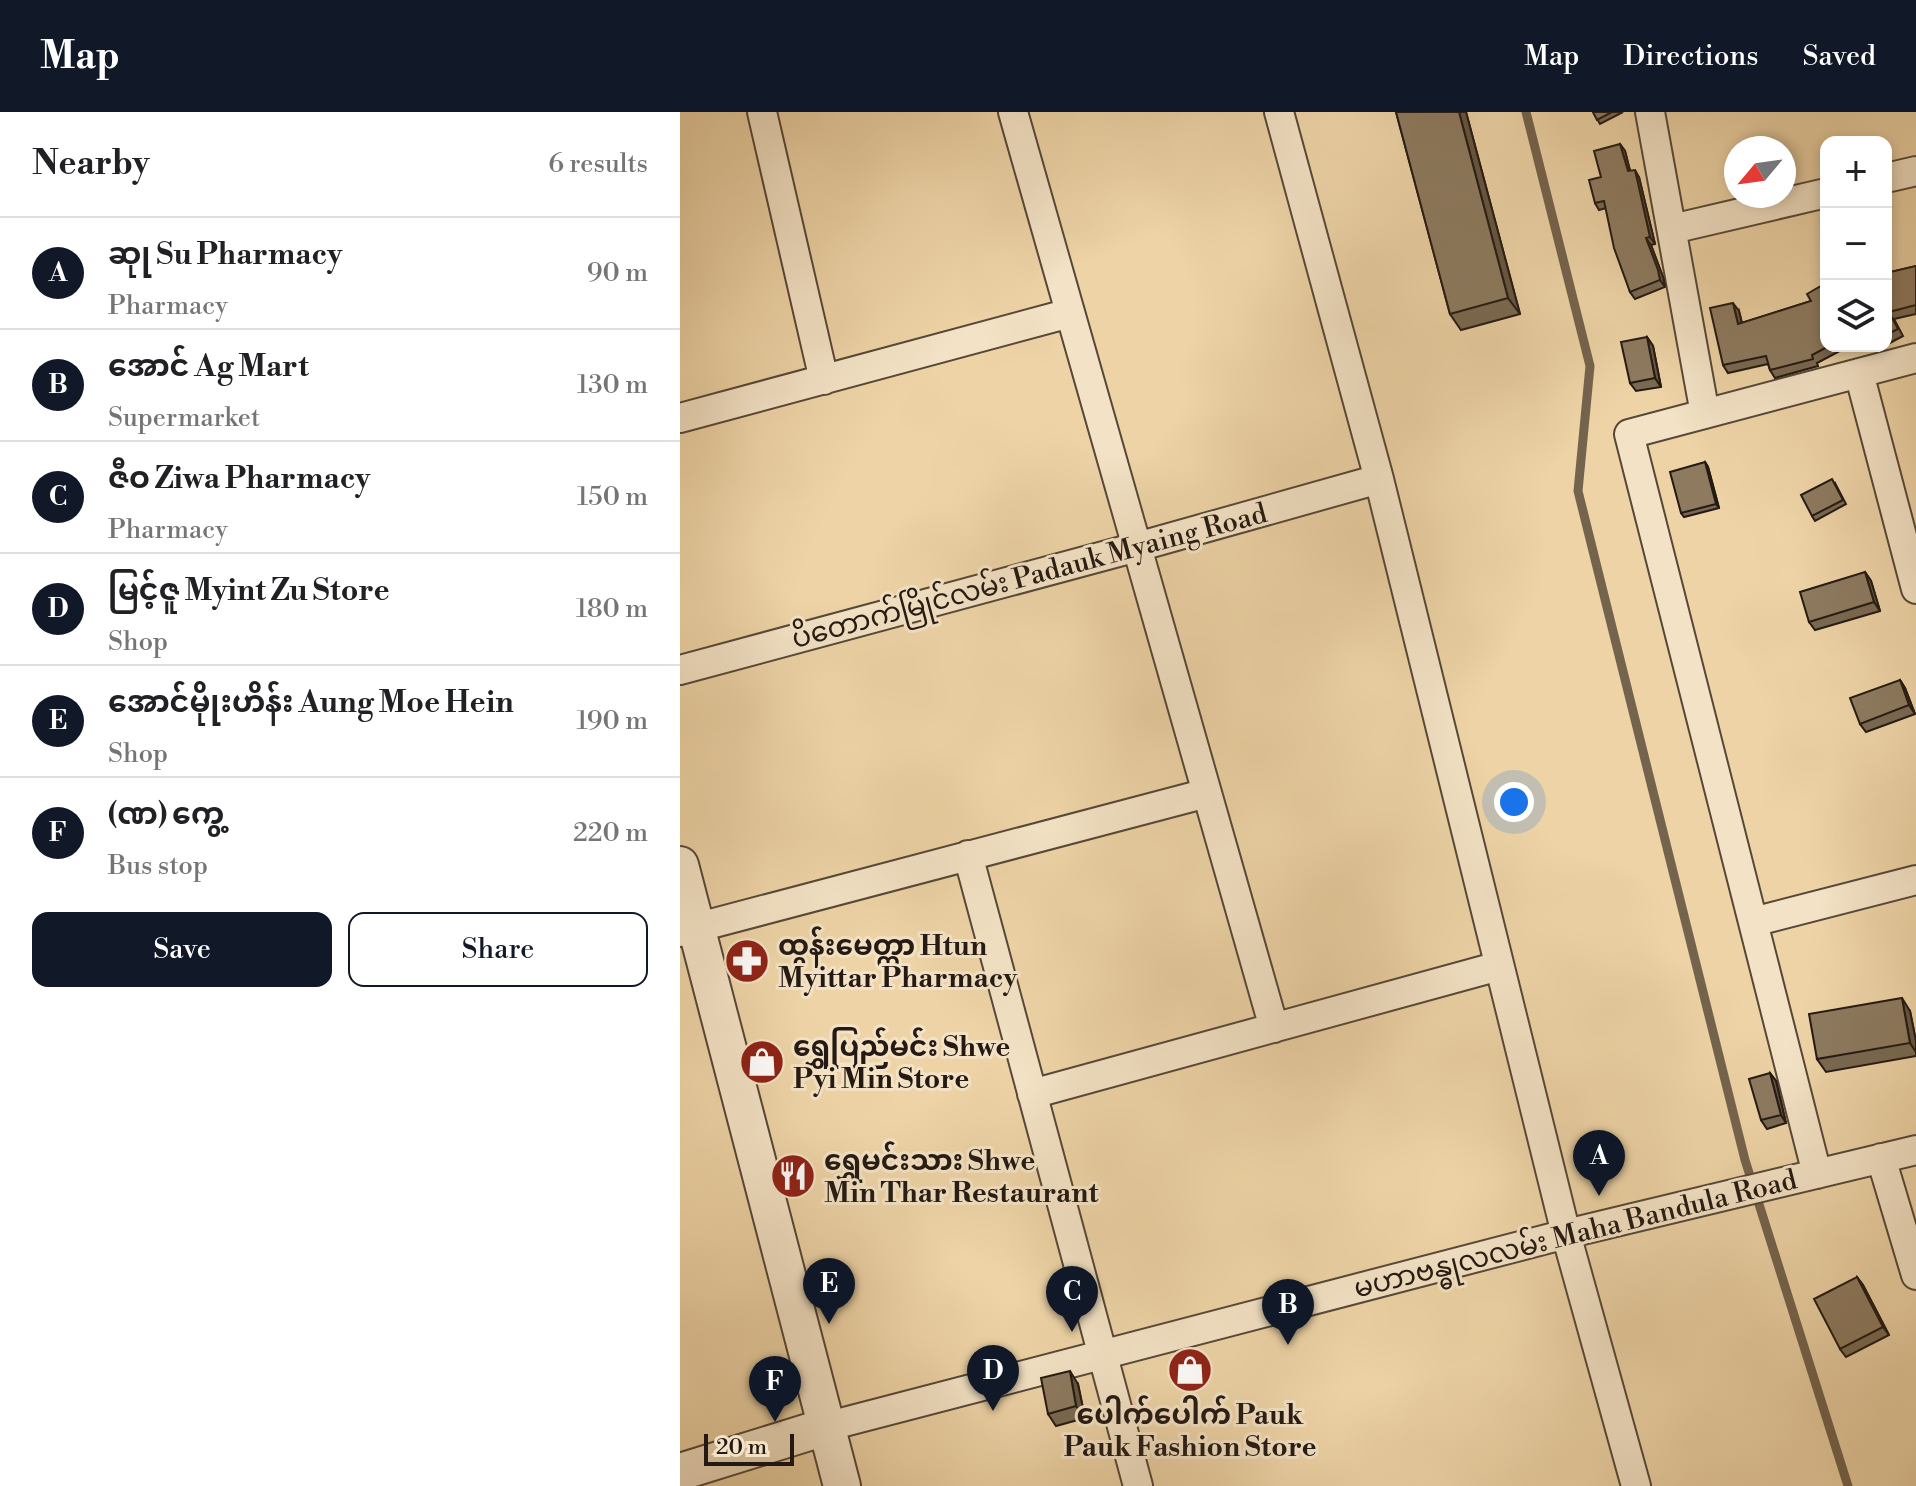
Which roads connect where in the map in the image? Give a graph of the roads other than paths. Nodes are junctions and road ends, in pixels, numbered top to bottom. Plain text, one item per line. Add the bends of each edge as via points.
1 (1013, 112) edge
2 (1279, 112) edge
3 (1650, 112) edge
4 (768, 113) edge
5 (1916, 171) edge
6 (1892, 177) edge
7 (1820, 194) edge
8 (1672, 229) junction
9 (1070, 313) junction
10 (1916, 358) edge
11 (1859, 373) junction
12 (824, 380) junction
13 (1705, 414) junction
14 (680, 418) edge
15 (1379, 479) junction
16 (1137, 547) junction
17 (1916, 589) edge
18 (680, 670) edge
19 (1207, 793) junction
20 (968, 855) junction
21 (680, 865) edge
22 (1916, 880) edge
23 (1753, 922) junction
24 (688, 930) edge
25 (1499, 966) junction
26 (1274, 1028) junction
27 (1032, 1094) junction
28 (1916, 1150) edge
29 (1881, 1158) junction
30 (1817, 1174) junction
31 (1566, 1234) junction
32 (1916, 1275) edge
33 (1102, 1356) junction
34 (825, 1427) junction
35 (680, 1472) edge
36 (842, 1486) edge
37 (1138, 1486) edge
38 (1636, 1486) edge

1 - 9 street
2 - 15 street
3 - 8 street
4 - 12 street
5 - 6 street
7 - 8 street
8 - 13 street
9 - 12 street
9 - 16 street
10 - 11 street
11 - 13 street
11 - 17 street
12 - 14 street
13 - 23 street via 1629,434
15 - 16 street, ပိတောက်မြိုင်လမ်း Padauk Myaing Road
15 - 25 street
16 - 18 street, ပိတောက်မြိုင်လမ်း Padauk Myaing Road
16 - 19 street
19 - 20 street
19 - 26 street
20 - 24 street
20 - 27 street
21 - 24 street
22 - 23 street
23 - 30 street
24 - 34 street
25 - 26 street
25 - 31 street
26 - 27 street
27 - 33 street
28 - 29 street, မဟာဗန္ဓုလလမ်း Maha Bandula Road
29 - 30 street, မဟာဗန္ဓုလလမ်း Maha Bandula Road
29 - 32 street
30 - 31 street, မဟာဗန္ဓုလလမ်း Maha Bandula Road
31 - 33 street, မဟာဗန္ဓုလလမ်း Maha Bandula Road
31 - 38 street
33 - 34 street, မဟာဗန္ဓုလလမ်း Maha Bandula Road
33 - 37 street
34 - 35 street, မဟာဗန္ဓုလလမ်း Maha Bandula Road
34 - 36 street

